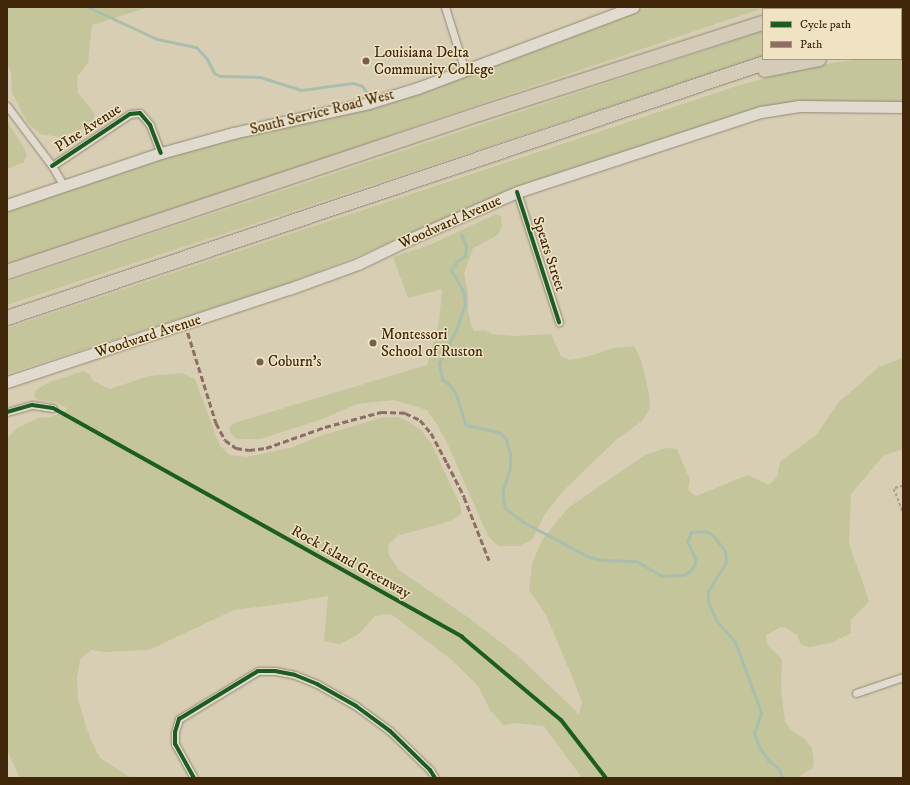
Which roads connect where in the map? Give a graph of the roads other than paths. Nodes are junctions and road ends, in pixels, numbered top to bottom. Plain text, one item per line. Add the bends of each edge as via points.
1 (445, 7) edge
2 (633, 7) edge
3 (621, 9) edge
4 (762, 17) edge
5 (762, 23) edge
6 (713, 40) junction
7 (773, 60) edge
8 (815, 60) edge
9 (465, 71) junction
10 (689, 88) junction
11 (7, 106) edge
12 (903, 107) edge
13 (161, 153) junction
14 (52, 166) junction
15 (64, 186) junction
16 (517, 192) junction
17 (7, 205) edge
18 (7, 272) edge
19 (7, 318) edge
20 (559, 322) dead end
21 (7, 382) edge
22 (53, 408) dead end
23 (7, 412) edge
24 (903, 677) edge
25 (856, 693) dead end
26 (194, 778) edge
27 (436, 778) edge

1 - 9 street
2 - 3 main road, South Service Road West
3 - 9 main road, South Service Road West
4 - 6 highway
5 - 6 highway
6 - 18 highway via 487,112
7 - 10 highway
8 - 10 highway
9 - 13 main road, South Service Road West via 368,103 233,133
10 - 19 highway
11 - 14 street
12 - 16 main road, Woodward Avenue via 798,106 761,112
13 - 14 street, PIne Avenue via 150,125 140,113 130,114
13 - 15 main road, South Service Road West
14 - 15 street
15 - 17 main road, South Service Road West
16 - 20 street, Spears Street
16 - 21 main road, Woodward Avenue via 358,264 281,292
22 - 23 street via 32,405
24 - 25 street
26 - 27 street via 175,744 179,719 243,678 264,671 295,675 356,706 390,731

